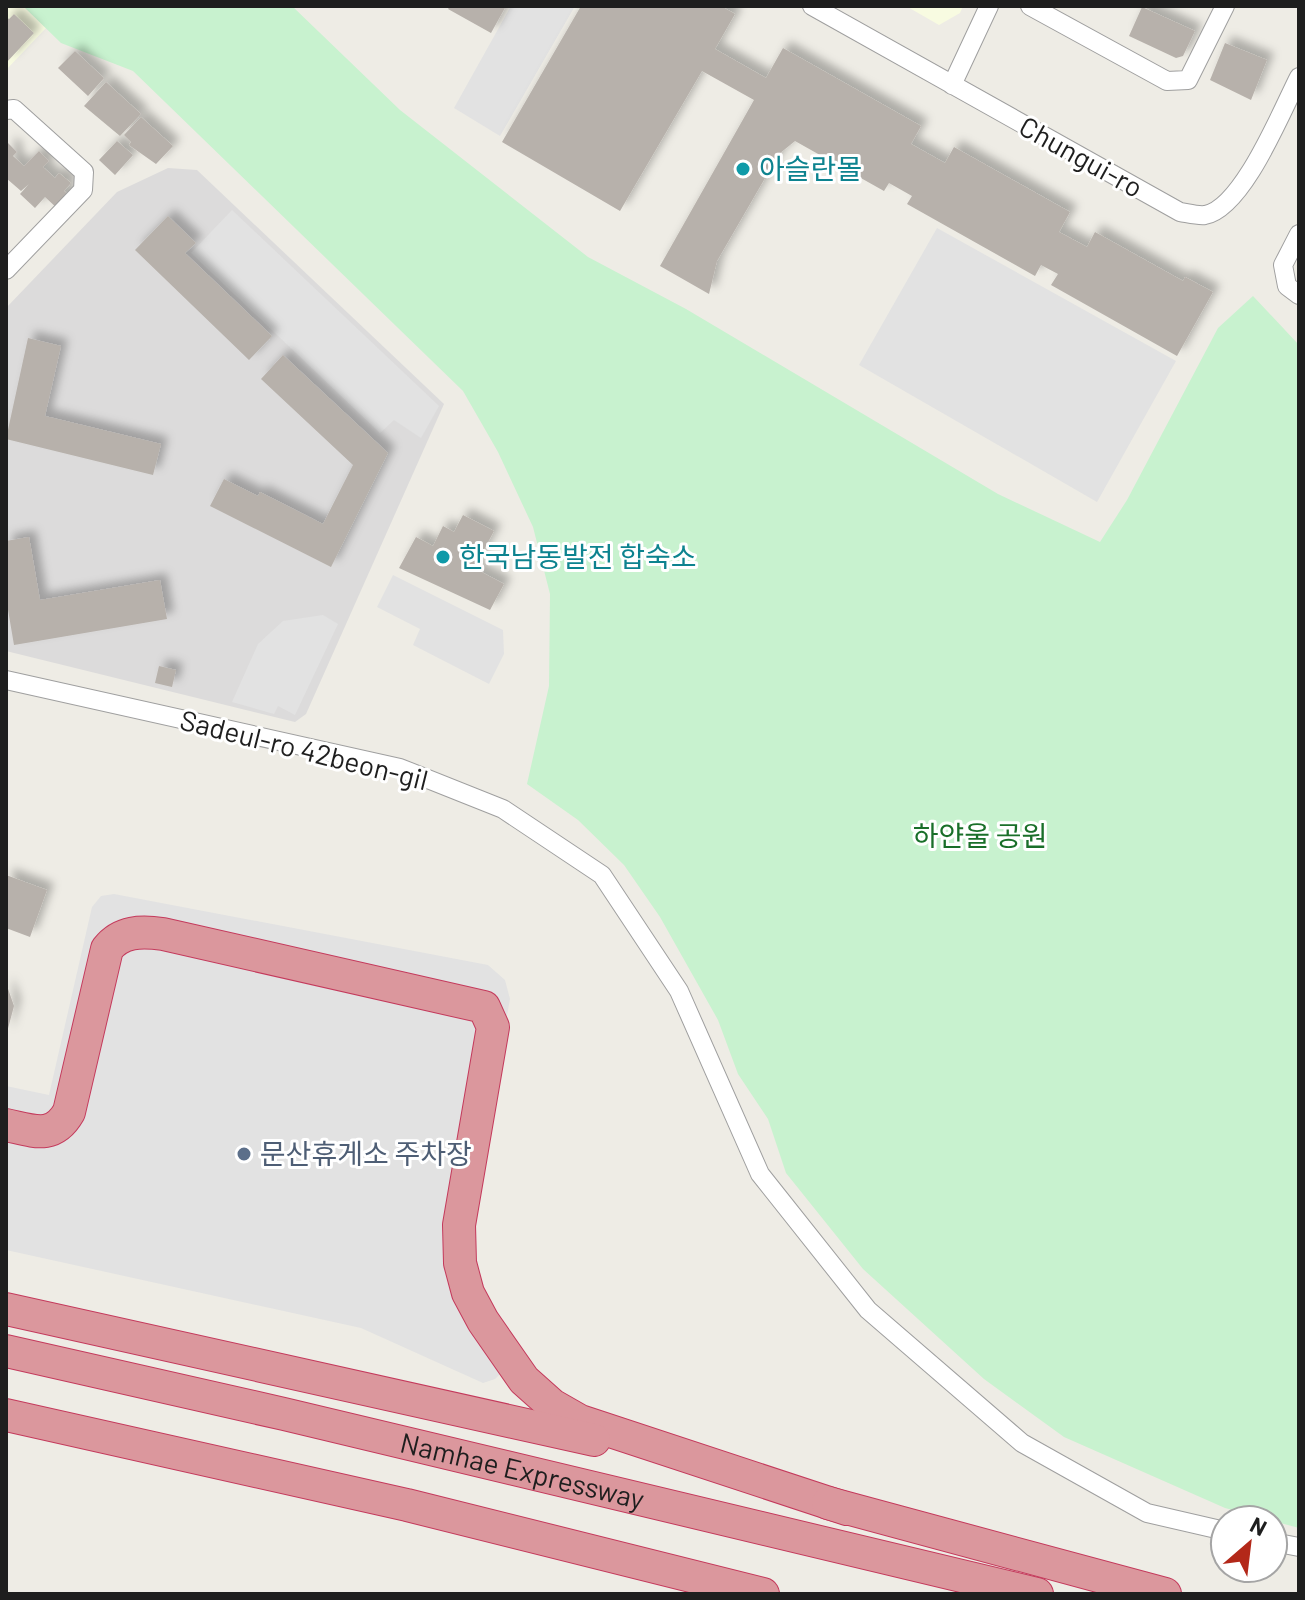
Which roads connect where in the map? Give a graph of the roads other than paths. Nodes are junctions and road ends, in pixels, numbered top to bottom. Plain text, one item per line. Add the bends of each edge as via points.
1 (812, 6) edge
2 (989, 6) edge
3 (1030, 6) edge
4 (1225, 6) edge
5 (1299, 77) edge
6 (952, 85) junction
7 (6, 110) edge
8 (1299, 234) edge
9 (6, 270) edge
10 (1299, 295) edge
11 (6, 680) edge
12 (6, 1125) edge
13 (6, 1309) edge
14 (6, 1351) edge
15 (6, 1415) edge
16 (847, 1509) junction
17 (1209, 1527) edge
18 (763, 1594) edge
19 (1037, 1594) edge
20 (1165, 1594) edge

1 - 6 street, Chungui-ro
2 - 6 street
3 - 4 street via 1167,81 1188,80
5 - 6 street, Chungui-ro via 1247,176 1229,201 1206,215 1180,212
7 - 9 street via 14,109 84,172 83,190
8 - 10 street via 1283,265 1287,286
11 - 17 street, Sadeul-ro 42beon-gil via 400,768 503,809 602,875 679,991 760,1174 868,1310 1022,1443 1147,1513
12 - 16 highway via 44,1133 62,1124 107,949 125,935 163,934 484,1007 493,1027 459,1225 460,1263 468,1293 503,1352 543,1397 580,1421
13 - 16 highway via 632,1449
14 - 19 highway, Namhae Expressway
15 - 18 highway via 407,1505
16 - 20 highway

